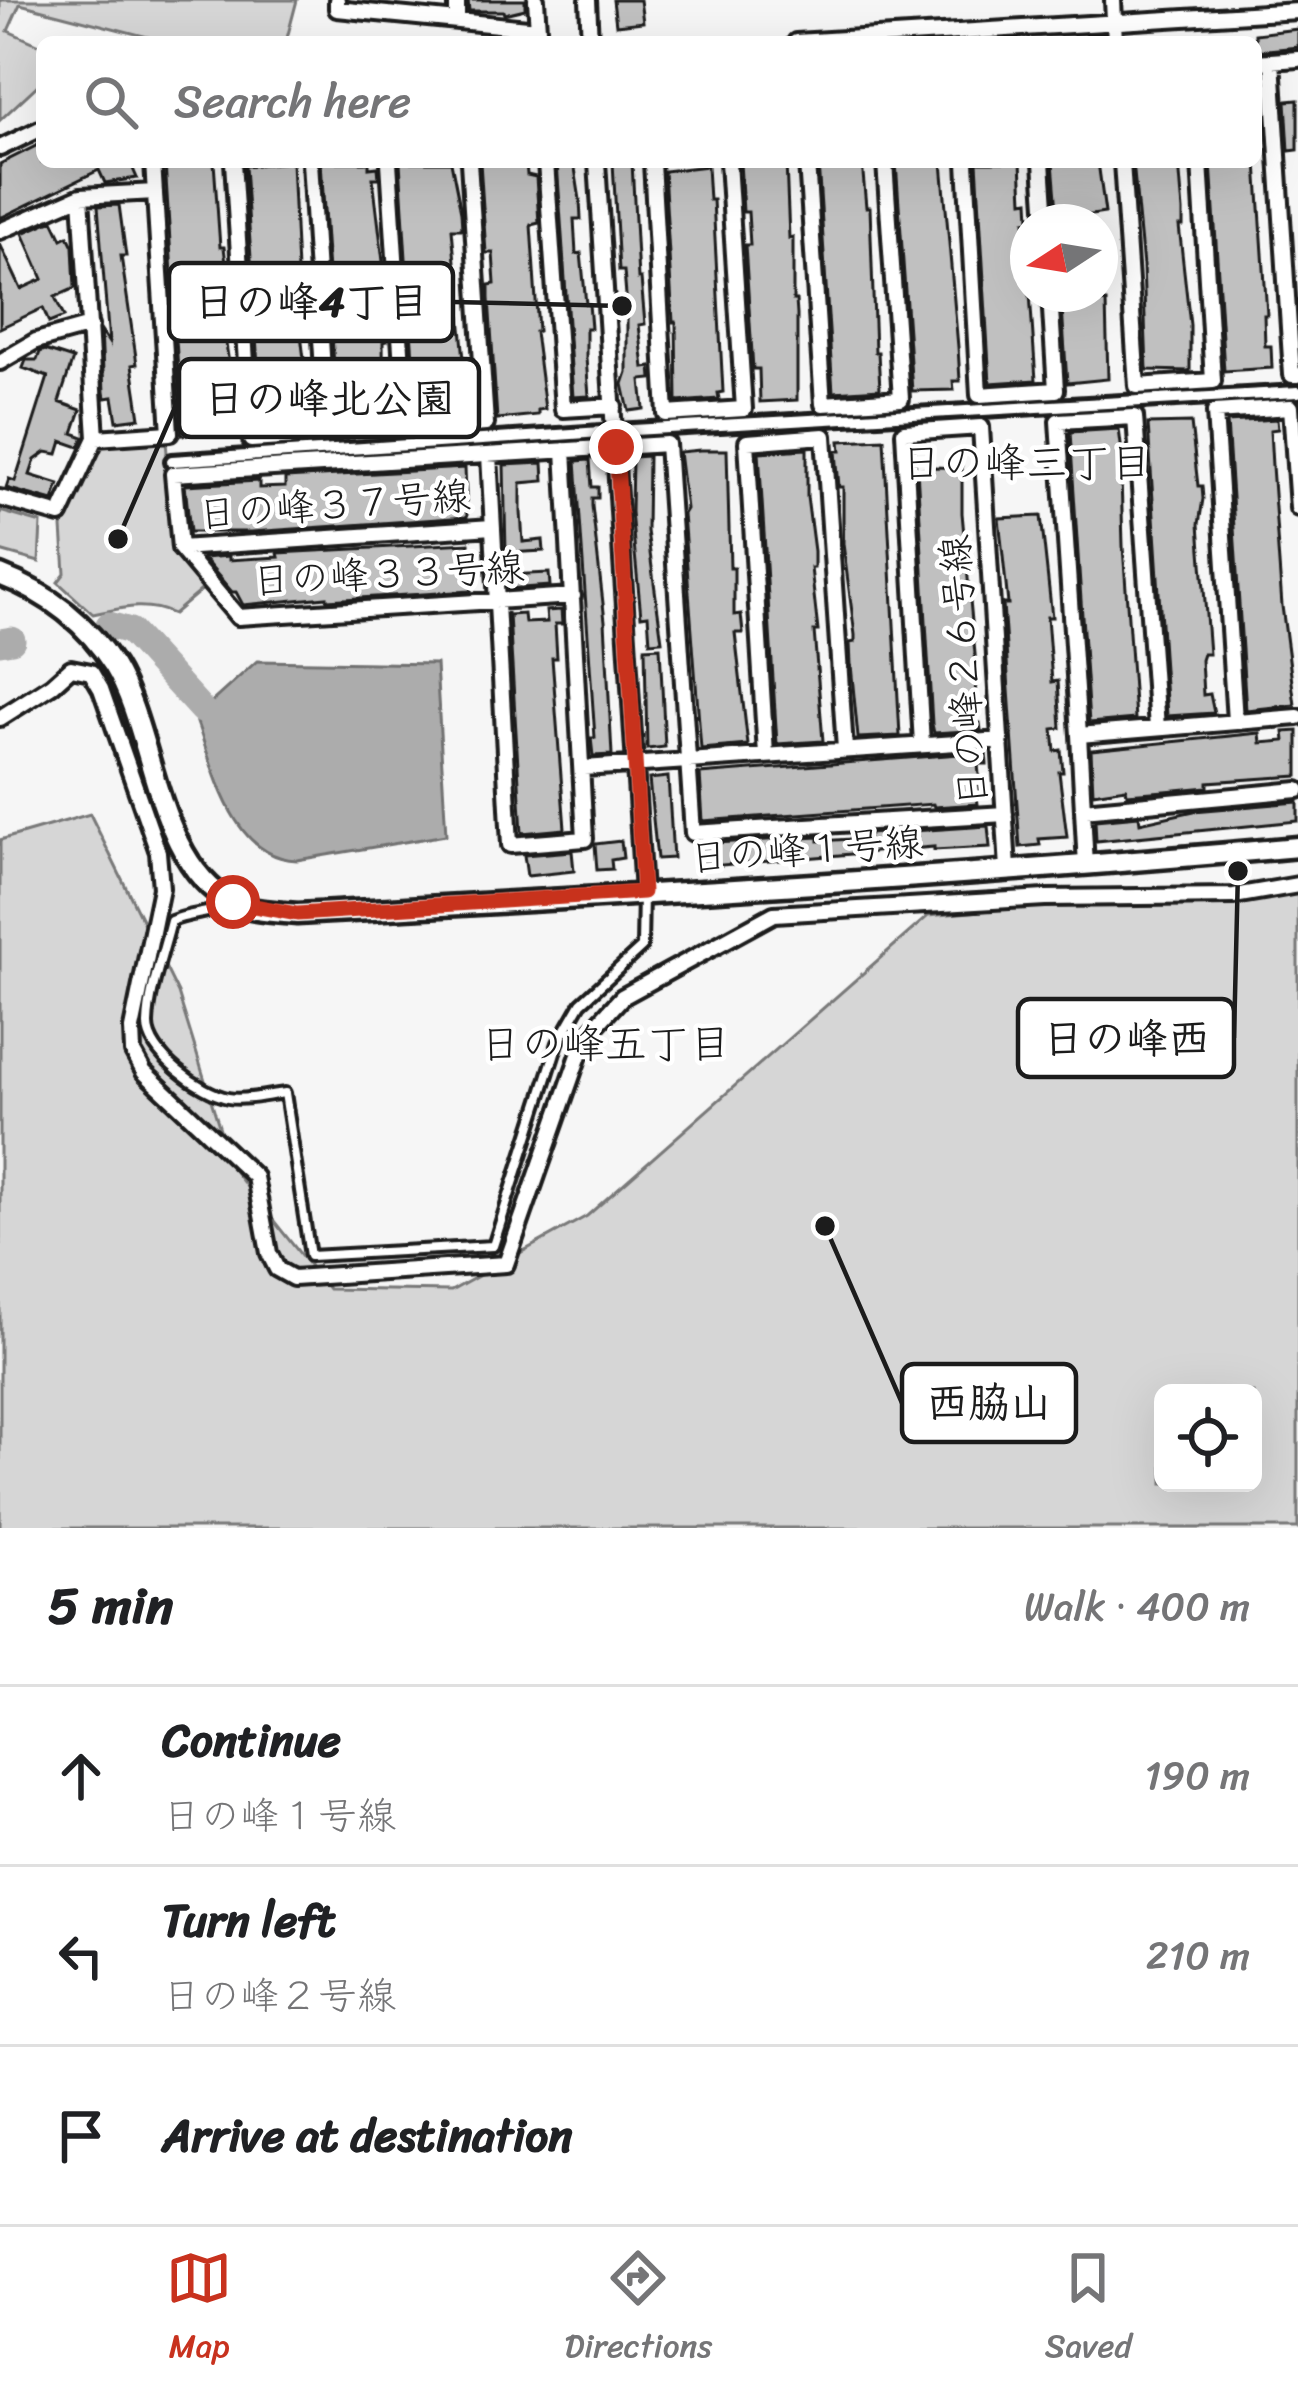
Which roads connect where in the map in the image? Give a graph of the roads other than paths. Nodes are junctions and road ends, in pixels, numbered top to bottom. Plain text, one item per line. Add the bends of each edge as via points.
1 (337, 0) edge
2 (457, 0) edge
3 (536, 0) edge
4 (588, 0) edge
5 (1113, 0) edge
6 (1298, 10) edge
7 (458, 20) junction
8 (1114, 22) junction
9 (1034, 34) edge
10 (590, 36) edge
11 (974, 36) edge
12 (1115, 36) edge
13 (1298, 59) edge
14 (1264, 61) edge
15 (36, 131) edge
16 (0, 148) edge
17 (153, 168) edge
18 (233, 168) edge
19 (310, 168) edge
20 (389, 168) edge
21 (469, 168) edge
22 (546, 168) edge
23 (597, 168) edge
24 (652, 168) edge
25 (728, 168) edge
26 (808, 168) edge
27 (885, 168) edge
28 (966, 168) edge
29 (1042, 168) edge
30 (1122, 168) edge
31 (1200, 168) edge
32 (154, 192) junction
33 (81, 196) junction
34 (1045, 204) edge
35 (0, 231) edge
36 (1051, 312) edge
37 (90, 326) junction
38 (0, 362) edge
39 (1298, 375) edge
40 (1298, 392) edge
41 (614, 406) junction
42 (96, 438) junction
43 (616, 439) junction
44 (564, 451) junction
45 (488, 455) junction
46 (172, 461) dead end
47 (0, 498) edge
48 (1298, 508) edge
49 (492, 527) junction
50 (179, 548) junction
51 (0, 575) edge
52 (573, 596) junction
53 (496, 600) junction
54 (1298, 717) edge
55 (0, 718) edge
56 (1235, 721) junction
57 (1157, 728) junction
58 (1079, 735) junction
59 (1000, 740) junction
60 (922, 744) junction
61 (845, 749) junction
62 (766, 755) junction
63 (689, 760) junction
64 (634, 765) junction
65 (584, 768) junction
66 (1298, 790) edge
67 (1083, 809) junction
68 (1005, 814) junction
69 (1298, 847) edge
70 (1086, 866) junction
71 (1008, 868) junction
72 (1298, 885) edge
73 (643, 892) junction
74 (233, 902) junction

1 - 7 street via 337,9
2 - 7 street
3 - 7 street via 538,29
4 - 10 street
5 - 8 street
6 - 8 street
8 - 9 street
8 - 12 street
9 - 11 street
13 - 14 street
14 - 39 street
15 - 16 street
17 - 32 street
18 - 19 street via 251,440 327,435
20 - 21 street via 406,430 486,424
22 - 41 street via 563,409
23 - 41 street
24 - 25 street via 666,414 744,409
26 - 27 street via 823,404 901,399
28 - 36 street via 980,394 1057,390
29 - 34 street
30 - 31 street via 1136,386 1213,381
32 - 33 street
32 - 42 street via 170,433
33 - 35 street
33 - 37 street
37 - 38 street
37 - 42 street
40 - 43 street
41 - 43 street
42 - 47 street via 60,515
43 - 44 street
43 - 46 street
43 - 63 street via 668,444
43 - 64 street
44 - 45 street
44 - 52 street
45 - 49 street
45 - 50 street via 173,474
48 - 56 street via 1291,407 1215,412
49 - 50 street, 日の峰３７号線
49 - 53 street
50 - 53 street, 日の峰３３号線 via 238,617
51 - 74 street via 64,609 116,669 180,848
52 - 53 street, 日の峰３３号線
52 - 65 street
53 - 65 street via 510,845 585,839
54 - 56 street
55 - 72 street via 71,668 91,672 100,689 158,852 161,888 133,1052 144,1072 255,1177 269,1253 293,1278 506,1264 585,1039 622,997 774,914 1234,896
56 - 57 street
57 - 58 street
57 - 58 street via 1136,417 1058,421
58 - 67 street
59 - 60 street
59 - 60 street, 日の峰２６号線 via 980,427 904,432
59 - 68 street, 日の峰２６号線
60 - 61 street
61 - 62 street
61 - 62 street via 824,436 766,440 747,442
62 - 63 street
63 - 64 street
63 - 68 street via 693,833
64 - 65 street
64 - 73 street
66 - 67 street
67 - 70 street
68 - 71 street, 日の峰２６号線
69 - 70 street, 日の峰１号線
70 - 71 street, 日の峰１号線
71 - 73 street, 日の峰１号線
73 - 74 street, 日の峰１号線 via 297,914
73 - 74 lane via 642,947 581,1003 558,1043 493,1246 310,1256 285,1093 219,1096 150,1042 171,921

